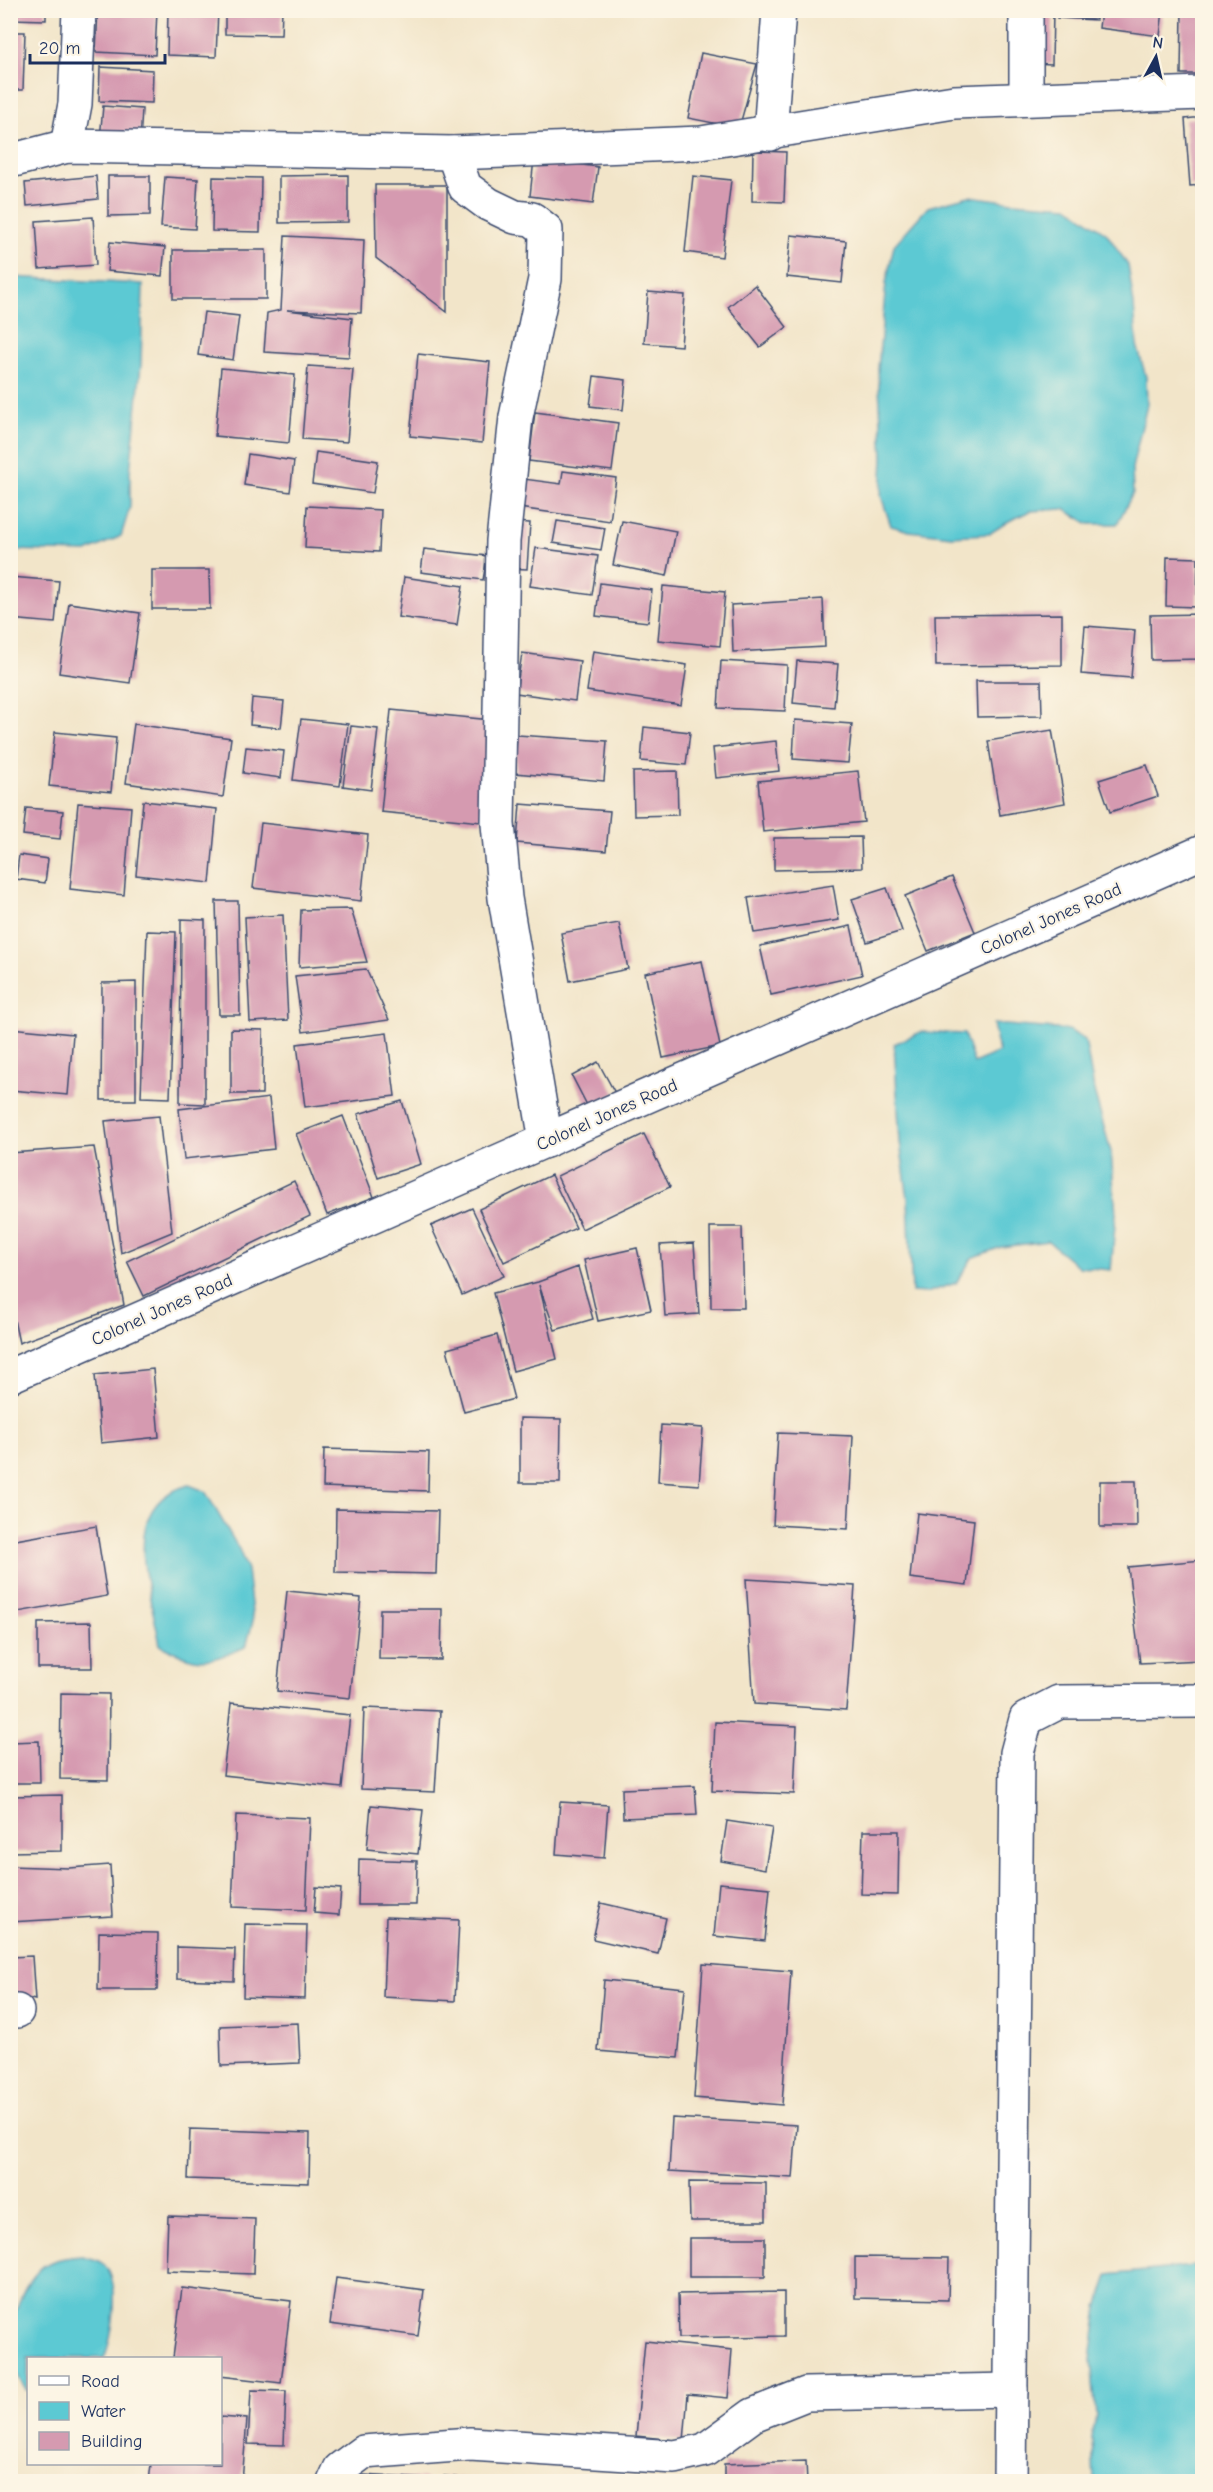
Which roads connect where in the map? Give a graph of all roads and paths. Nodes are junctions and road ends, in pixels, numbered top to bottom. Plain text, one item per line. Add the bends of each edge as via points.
1 (79, 10) edge
2 (779, 10) edge
3 (1026, 10) edge
4 (1203, 93) edge
5 (1026, 99) junction
6 (770, 134) junction
7 (67, 146) junction
8 (453, 153) junction
9 (10, 161) edge
10 (1203, 852) edge
11 (546, 1141) junction
12 (10, 1376) edge
13 (1203, 1701) edge
14 (1011, 2390) junction
15 (334, 2481) edge
16 (1010, 2481) edge

1 - 7 street via 75,104
2 - 6 street
3 - 5 street
4 - 5 street
5 - 6 street via 954,102
6 - 8 street via 701,144
7 - 8 street
7 - 9 street
8 - 11 street via 465,187 488,204 515,217 532,219 546,230 545,279 516,417 503,541 498,824 505,898
10 - 11 street, Colonel Jones Road
11 - 12 street, Colonel Jones Road
13 - 14 street via 1059,1702 1026,1719 1017,1753
14 - 15 street via 806,2394 753,2415 705,2450 675,2457 470,2445 363,2452 340,2469
14 - 16 street

